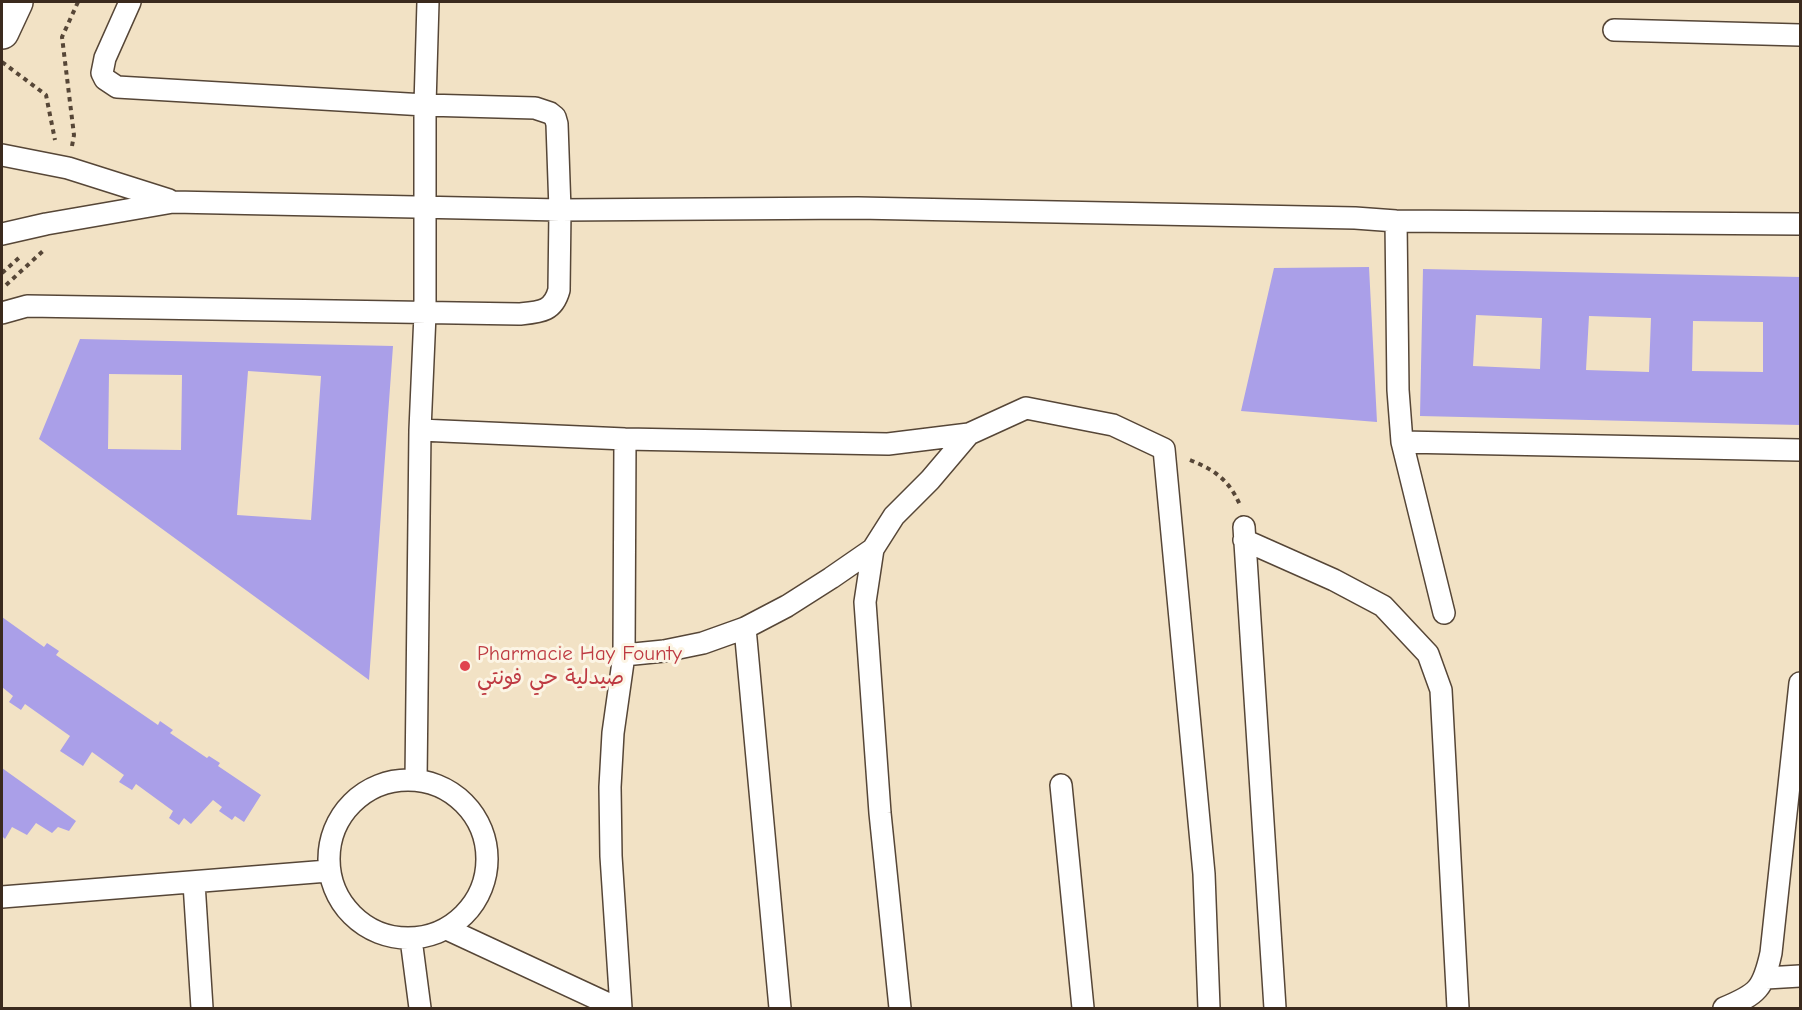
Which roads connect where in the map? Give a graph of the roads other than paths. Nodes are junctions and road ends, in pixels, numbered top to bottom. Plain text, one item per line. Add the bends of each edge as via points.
1 (16, 2) edge
2 (130, 2) edge
3 (428, 2) edge
4 (1614, 30) dead end
5 (2, 32) edge
6 (1800, 35) edge
7 (425, 105) junction
8 (2, 155) edge
9 (173, 202) junction
10 (424, 206) junction
11 (560, 210) junction
12 (1396, 221) junction
13 (1800, 224) edge
14 (2, 234) edge
15 (2, 313) edge
16 (425, 314) junction
17 (420, 430) junction
18 (969, 434) junction
19 (625, 439) junction
20 (1402, 442) junction
21 (1800, 450) edge
22 (873, 549) junction
23 (1444, 613) dead end
24 (745, 628) junction
25 (624, 656) junction
26 (1800, 683) edge
27 (416, 780) junction
28 (1061, 785) dead end
29 (328, 871) junction
30 (194, 883) junction
31 (2, 897) edge
32 (447, 929) junction
33 (411, 939) junction
34 (1800, 976) edge
35 (1766, 978) junction
36 (202, 1008) edge
37 (420, 1008) edge
38 (619, 1008) edge
39 (780, 1008) edge
40 (900, 1008) edge
41 (1083, 1008) edge
42 (1209, 1008) edge
43 (1275, 1008) edge
44 (1458, 1008) edge
45 (1724, 1008) edge

1 - 5 main road
2 - 7 street via 102,67 105,79 117,87
3 - 7 street
4 - 6 street
7 - 10 street
7 - 11 street via 535,108 549,112 557,124
8 - 9 street via 60,167
9 - 10 street
9 - 14 street
10 - 11 street
10 - 16 street
11 - 12 street via 858,208
11 - 16 street via 559,290 551,306 541,312 519,314
12 - 13 street
12 - 20 street
15 - 16 street via 27,306
16 - 17 street
17 - 19 street
17 - 27 street
18 - 19 street via 888,444
18 - 22 street via 894,516
18 - 42 street via 1026,408 1113,425 1164,449 1204,874
19 - 25 street
20 - 21 street
20 - 23 street
22 - 24 street via 787,606
22 - 40 street via 865,602 880,813
24 - 25 street via 703,643
24 - 39 street
25 - 38 street via 610,787
26 - 35 street
27 - 29 street via 392,781 368,790 349,805 335,826 328,849
27 - 32 street via 441,786 461,800 477,819 486,843 487,868 481,892 467,913
28 - 41 street
29 - 30 street
29 - 33 street via 339,901 358,922 383,936
30 - 31 street
30 - 36 street
32 - 33 street
32 - 38 street
33 - 37 street
34 - 35 street
35 - 45 street via 1743,1001
43 - 44 street via 1244,533 1383,606 1428,654 1441,690

